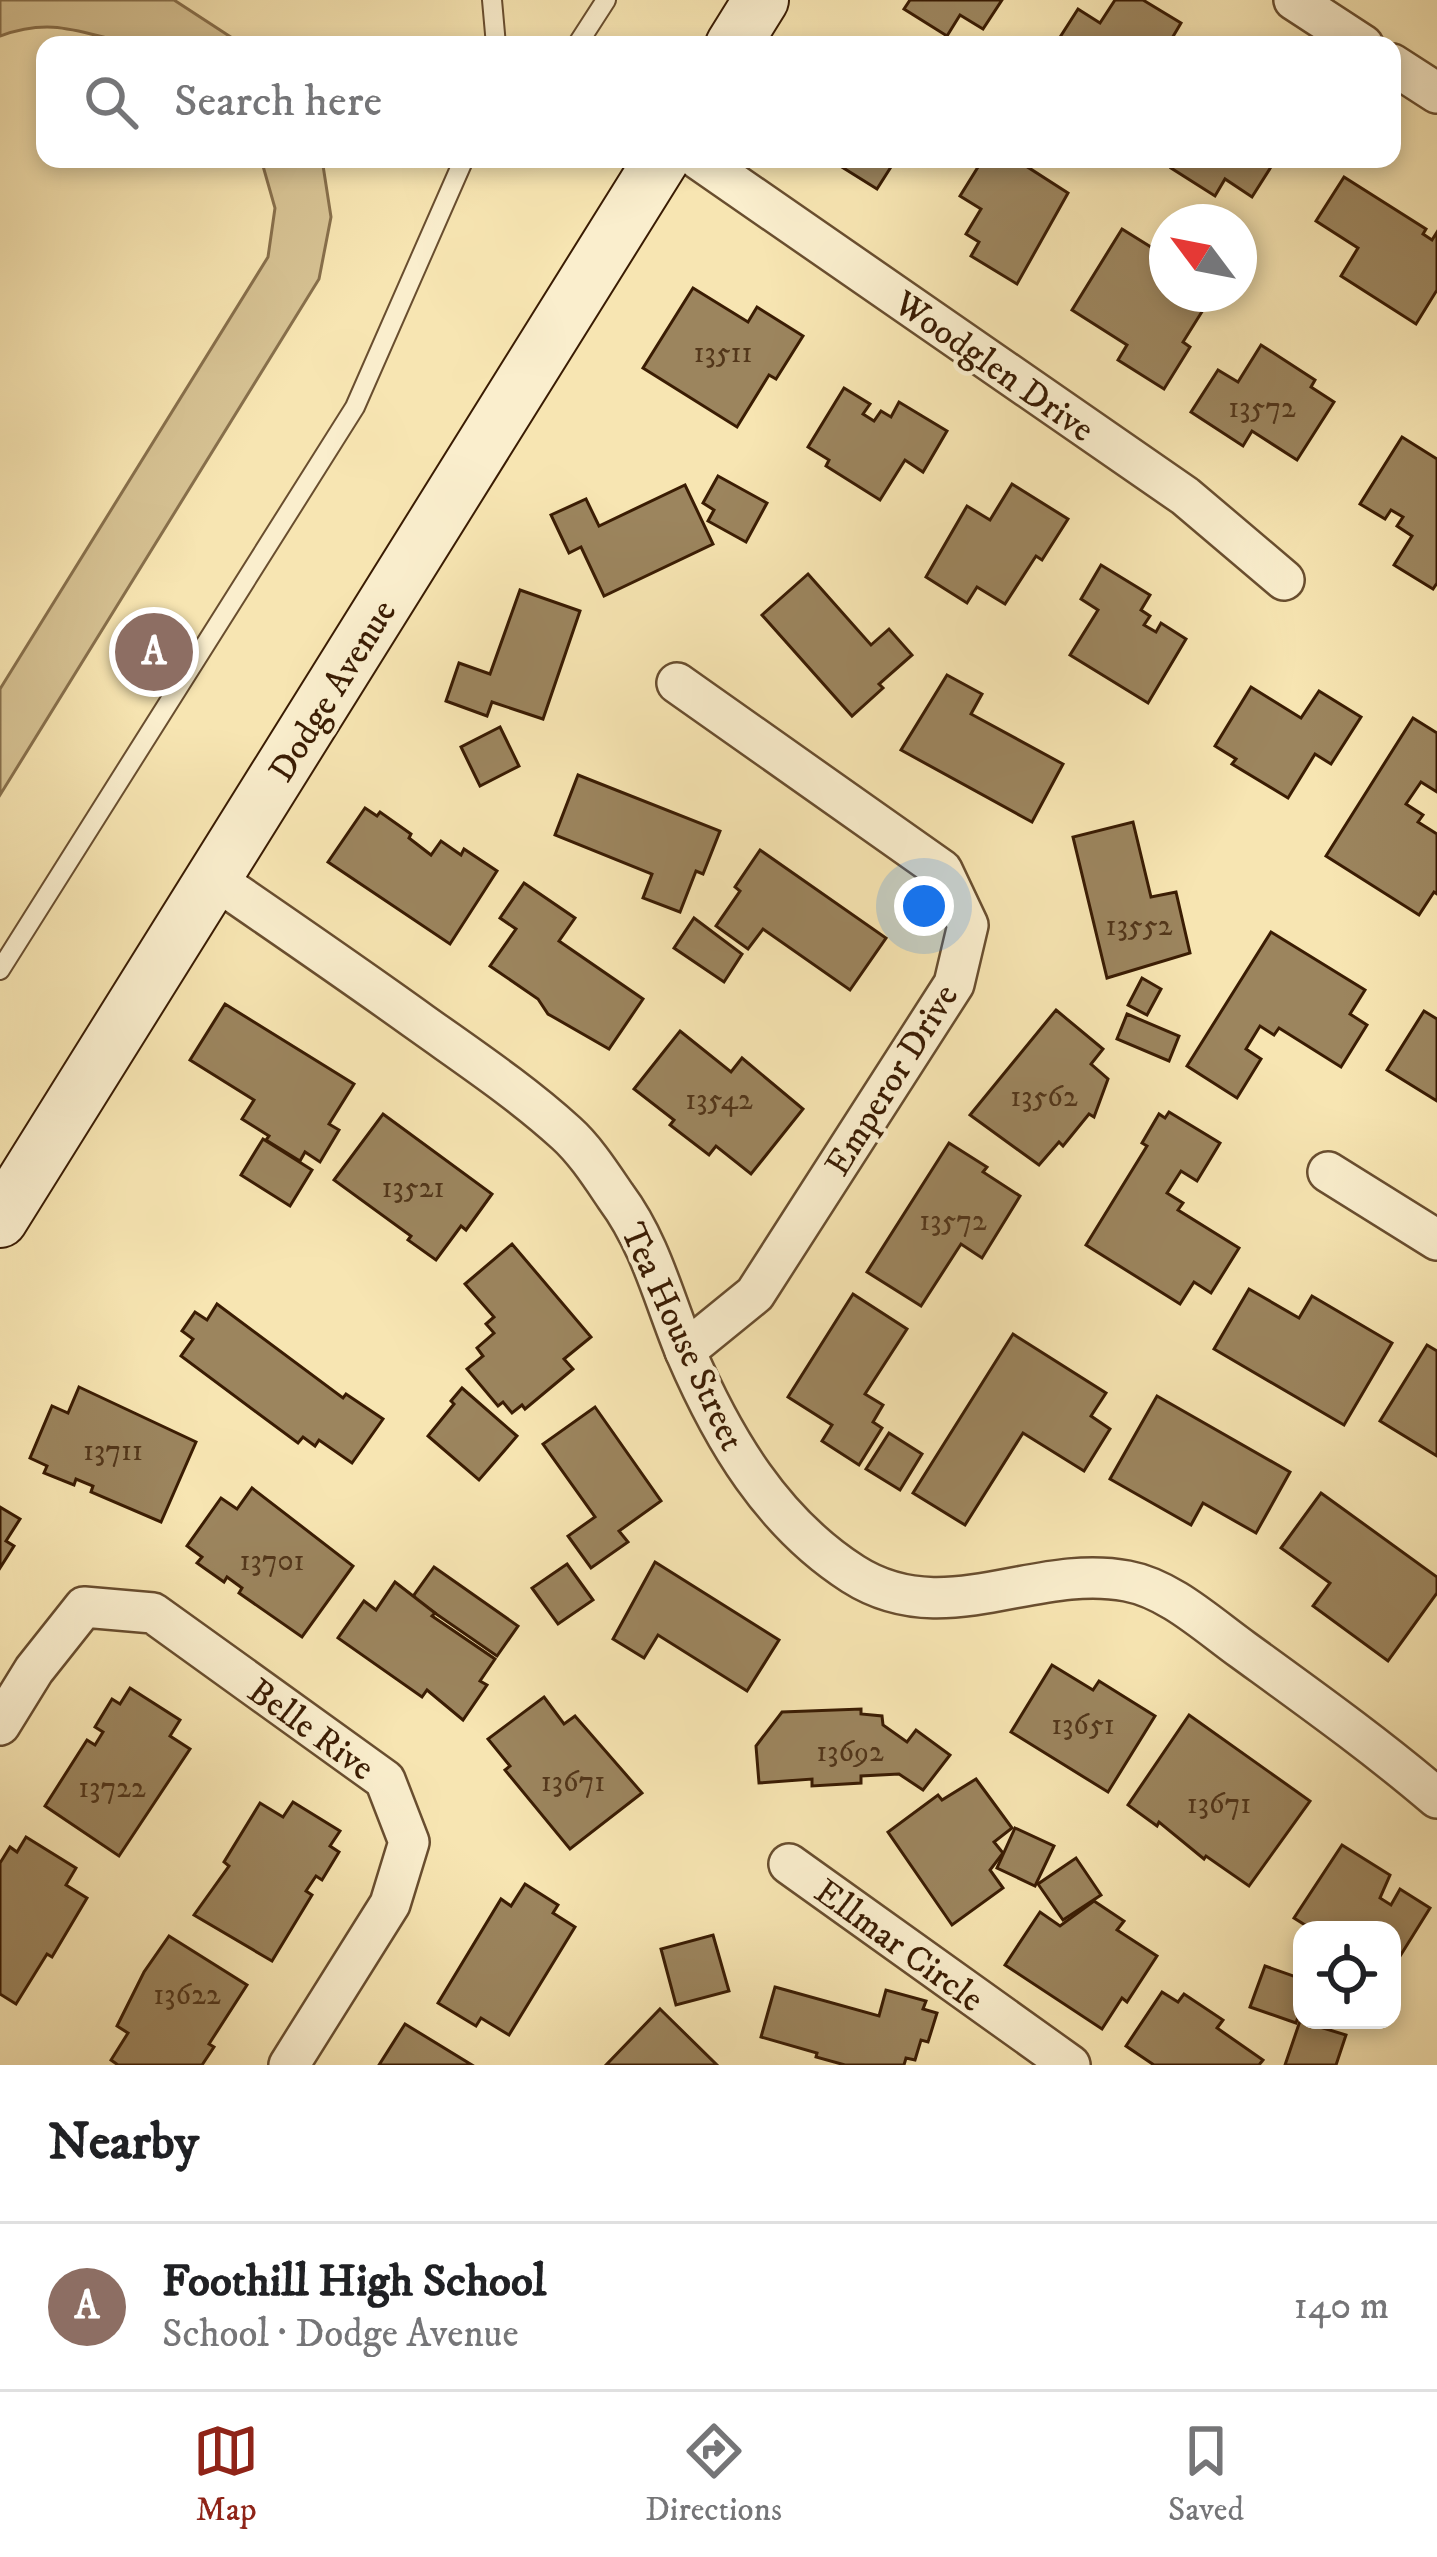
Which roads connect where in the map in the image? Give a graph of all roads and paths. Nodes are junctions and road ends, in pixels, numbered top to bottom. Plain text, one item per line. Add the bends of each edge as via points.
1 (492, 0) edge
2 (606, 0) edge
3 (761, 0) edge
4 (1294, 0) edge
5 (495, 36) edge
6 (583, 36) edge
7 (739, 36) edge
8 (1349, 36) edge
9 (1401, 70) edge
10 (1437, 93) edge
11 (460, 168) edge
12 (656, 168) edge
13 (711, 168) edge
14 (1284, 580) dead end
15 (677, 683) dead end
16 (213, 878) junction
17 (0, 970) edge
18 (1328, 1172) dead end
19 (5, 1200) edge
20 (1437, 1240) edge
21 (685, 1351) junction
22 (0, 1725) edge
23 (1437, 1798) edge
24 (789, 1864) dead end
25 (289, 2065) edge
26 (1070, 2065) edge

1 - 5 lane
2 - 6 lane
3 - 7 street
4 - 8 street
9 - 10 street
11 - 17 lane via 356,407
12 - 16 street, Dodge Avenue
13 - 14 street, Woodglen Drive via 1184,496
15 - 21 street, Emperor Drive via 942,870 968,925 954,984 755,1294
16 - 19 street, Dodge Avenue
16 - 21 street, Tea House Street via 569,1136 630,1220
18 - 20 street
21 - 23 street, Tea House Street via 761,1491 855,1575 905,1597 968,1598 1078,1576 1131,1581 1178,1603
22 - 25 street, Belle Rive via 84,1607 153,1613 385,1780 409,1842 390,1904
24 - 26 street, Ellmar Circle

